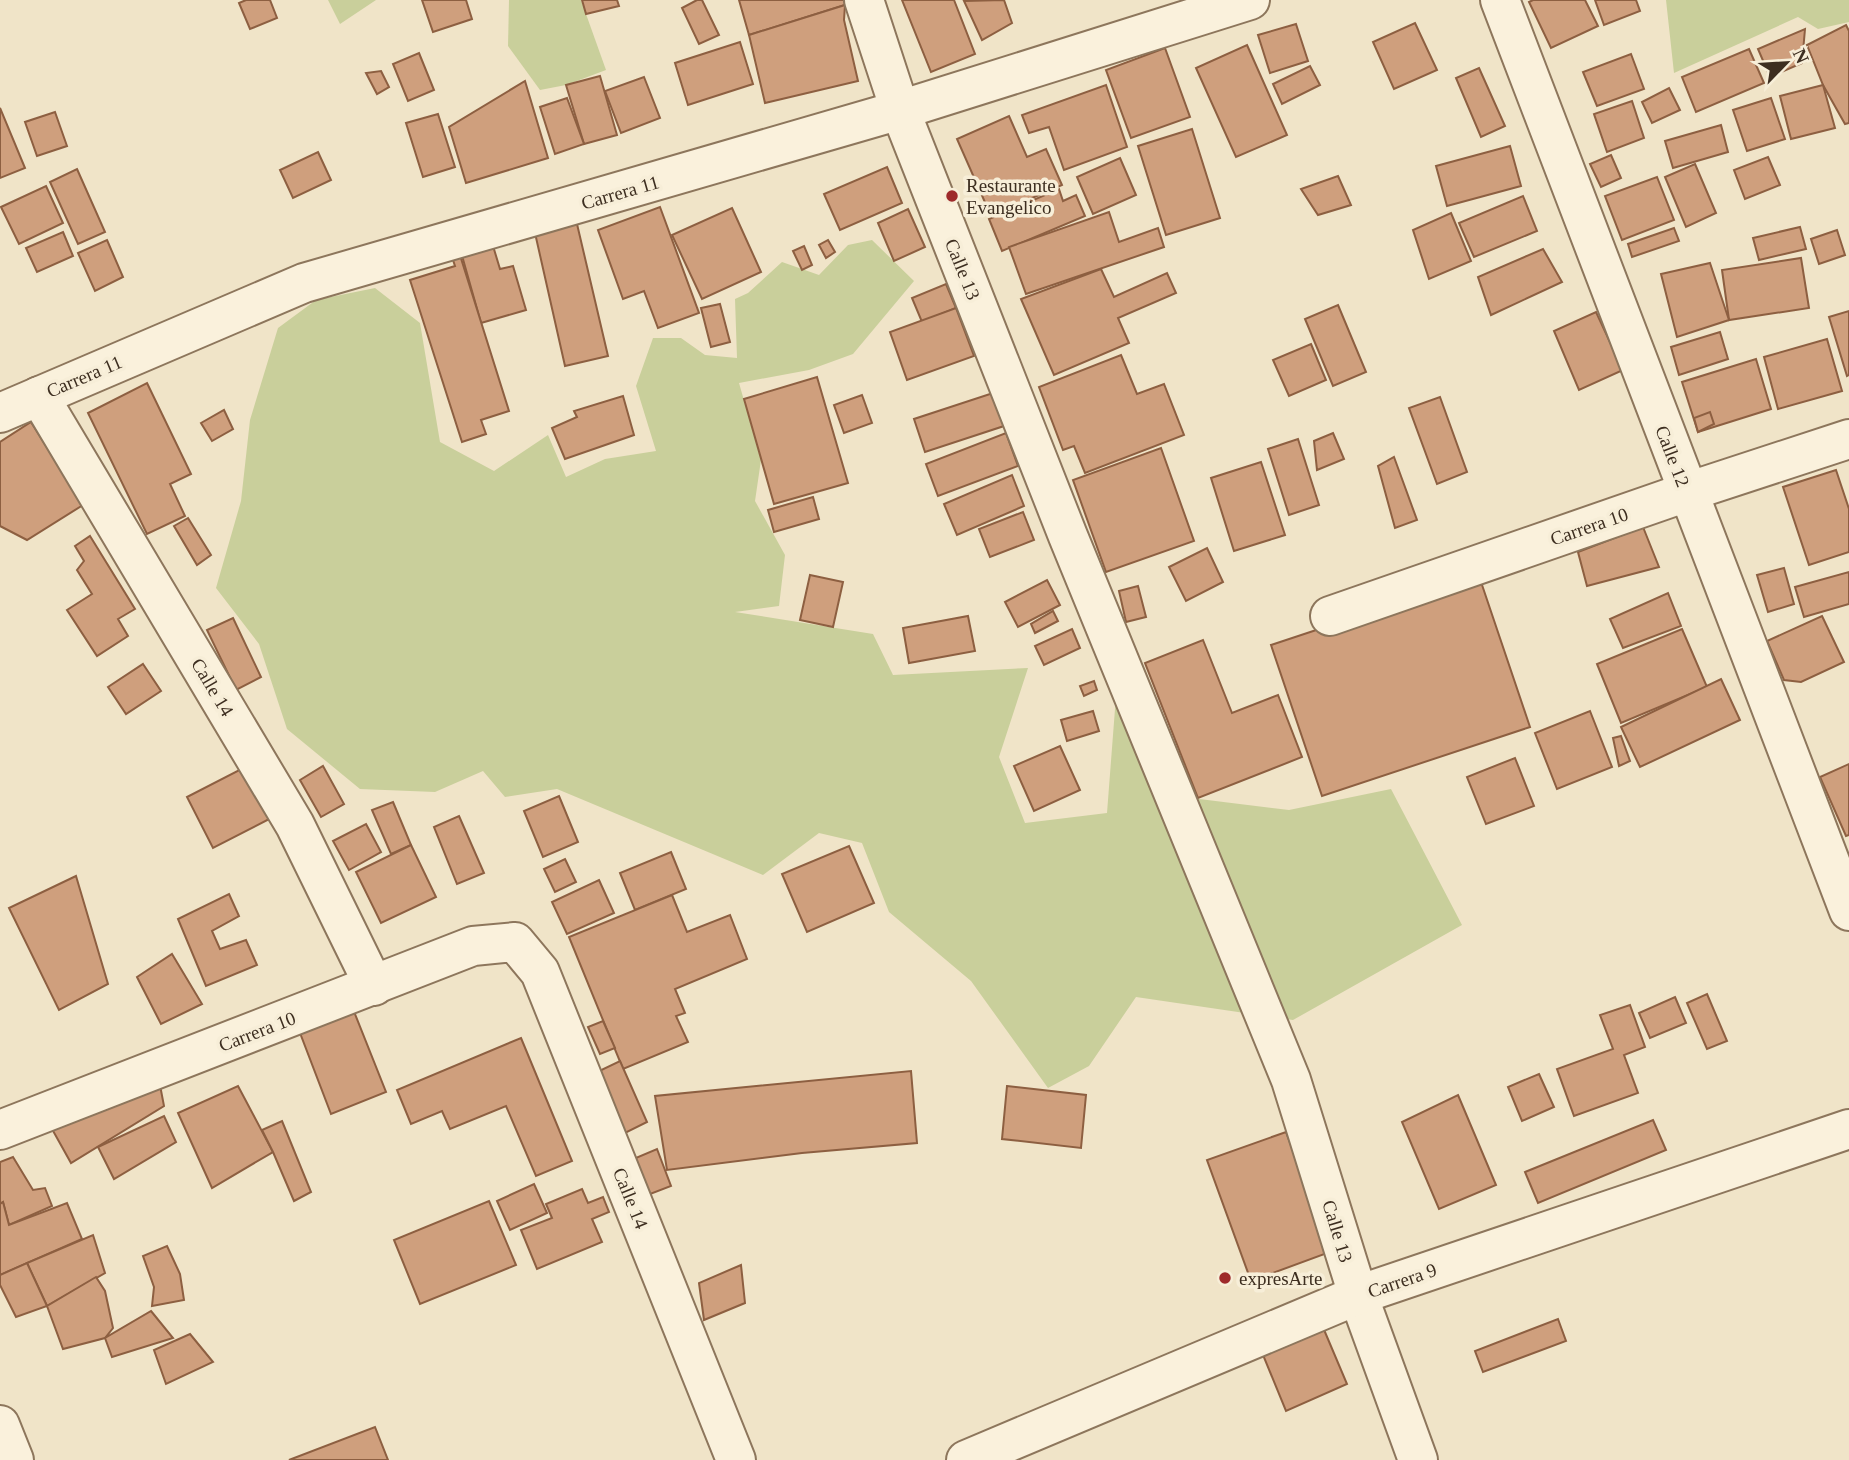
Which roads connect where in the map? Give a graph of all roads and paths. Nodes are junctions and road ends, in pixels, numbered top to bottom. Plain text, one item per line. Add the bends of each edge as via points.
1 (864, 0) edge
2 (1250, 0) edge
3 (1500, 0) edge
4 (900, 110) junction
5 (39, 396) junction
6 (0, 413) edge
7 (1849, 439) edge
8 (1687, 492) junction
9 (1330, 616) dead end
10 (1849, 911) edge
11 (515, 942) joint
12 (374, 986) junction
13 (1849, 1129) edge
14 (0, 1130) edge
15 (1359, 1295) junction
16 (0, 1426) edge
17 (14, 1460) edge
18 (736, 1460) edge
19 (966, 1460) edge
20 (1418, 1460) edge

1 - 4 street, Calle 13
2 - 4 street, Carrera 11
3 - 8 street, Calle 12
4 - 5 street, Carrera 11 via 304,283
4 - 15 street, Calle 13 via 1291,1080
5 - 6 street, Carrera 11
5 - 12 street, Calle 14 via 295,825
7 - 8 street, Carrera 10
8 - 9 street, Carrera 10
8 - 10 street, Calle 12
11 - 12 street, Carrera 10 via 472,946
11 - 18 street, Calle 14 via 540,972
12 - 14 street, Carrera 10
13 - 15 street, Carrera 9
15 - 19 street, Carrera 9
15 - 20 street, Calle 13
16 - 17 street

